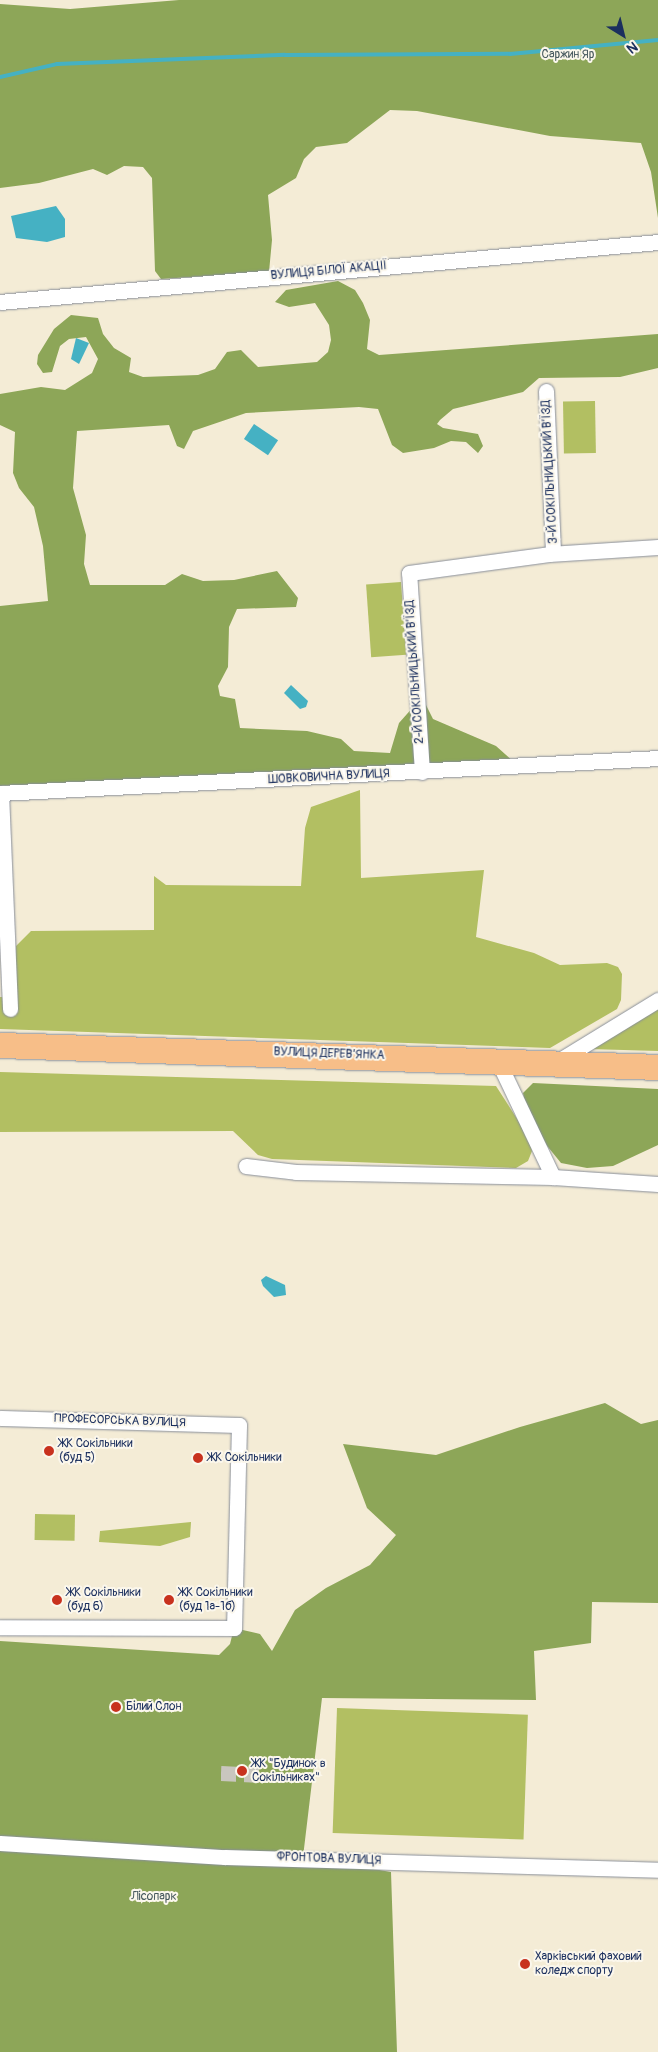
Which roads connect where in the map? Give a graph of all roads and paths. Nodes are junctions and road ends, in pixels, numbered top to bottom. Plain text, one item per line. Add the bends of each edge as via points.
1 (658, 242) edge
2 (0, 302) edge
3 (546, 391) dead end
4 (658, 547) edge
5 (553, 554) junction
6 (658, 758) edge
7 (422, 772) junction
8 (1, 793) edge
9 (658, 1000) edge
10 (10, 1009) dead end
11 (0, 1045) edge
12 (497, 1059) junction
13 (554, 1063) junction
14 (658, 1067) edge
15 (246, 1166) dead end
16 (553, 1177) junction
17 (658, 1184) edge
18 (0, 1418) edge
19 (0, 1627) edge
20 (0, 1843) edge
21 (658, 1870) edge

1 - 2 street, ВУЛИЦЯ БІЛОЇ АКАЦІЇ
3 - 5 street, 3-Й СОКІЛЬНИЦЬКИЙ В’ЇЗД
4 - 5 street
5 - 7 street, 2-Й СОКІЛЬНИЦЬКИЙ В’ЇЗД via 408,572
6 - 7 street, ШОВКОВИЧНА ВУЛИЦЯ
7 - 8 street, ШОВКОВИЧНА ВУЛИЦЯ
8 - 10 street
9 - 13 street
11 - 12 main road, ВУЛИЦЯ ДЕРЕВ’ЯНКА
12 - 13 main road, ВУЛИЦЯ ДЕРЕВ’ЯНКА
12 - 16 street
13 - 14 main road, ВУЛИЦЯ ДЕРЕВ’ЯНКА
15 - 16 street via 296,1172
16 - 17 street
18 - 19 street, ПРОФЕСОРСЬКА ВУЛИЦЯ via 239,1425 234,1628
20 - 21 street, ФРОНТОВА ВУЛИЦЯ via 225,1858

